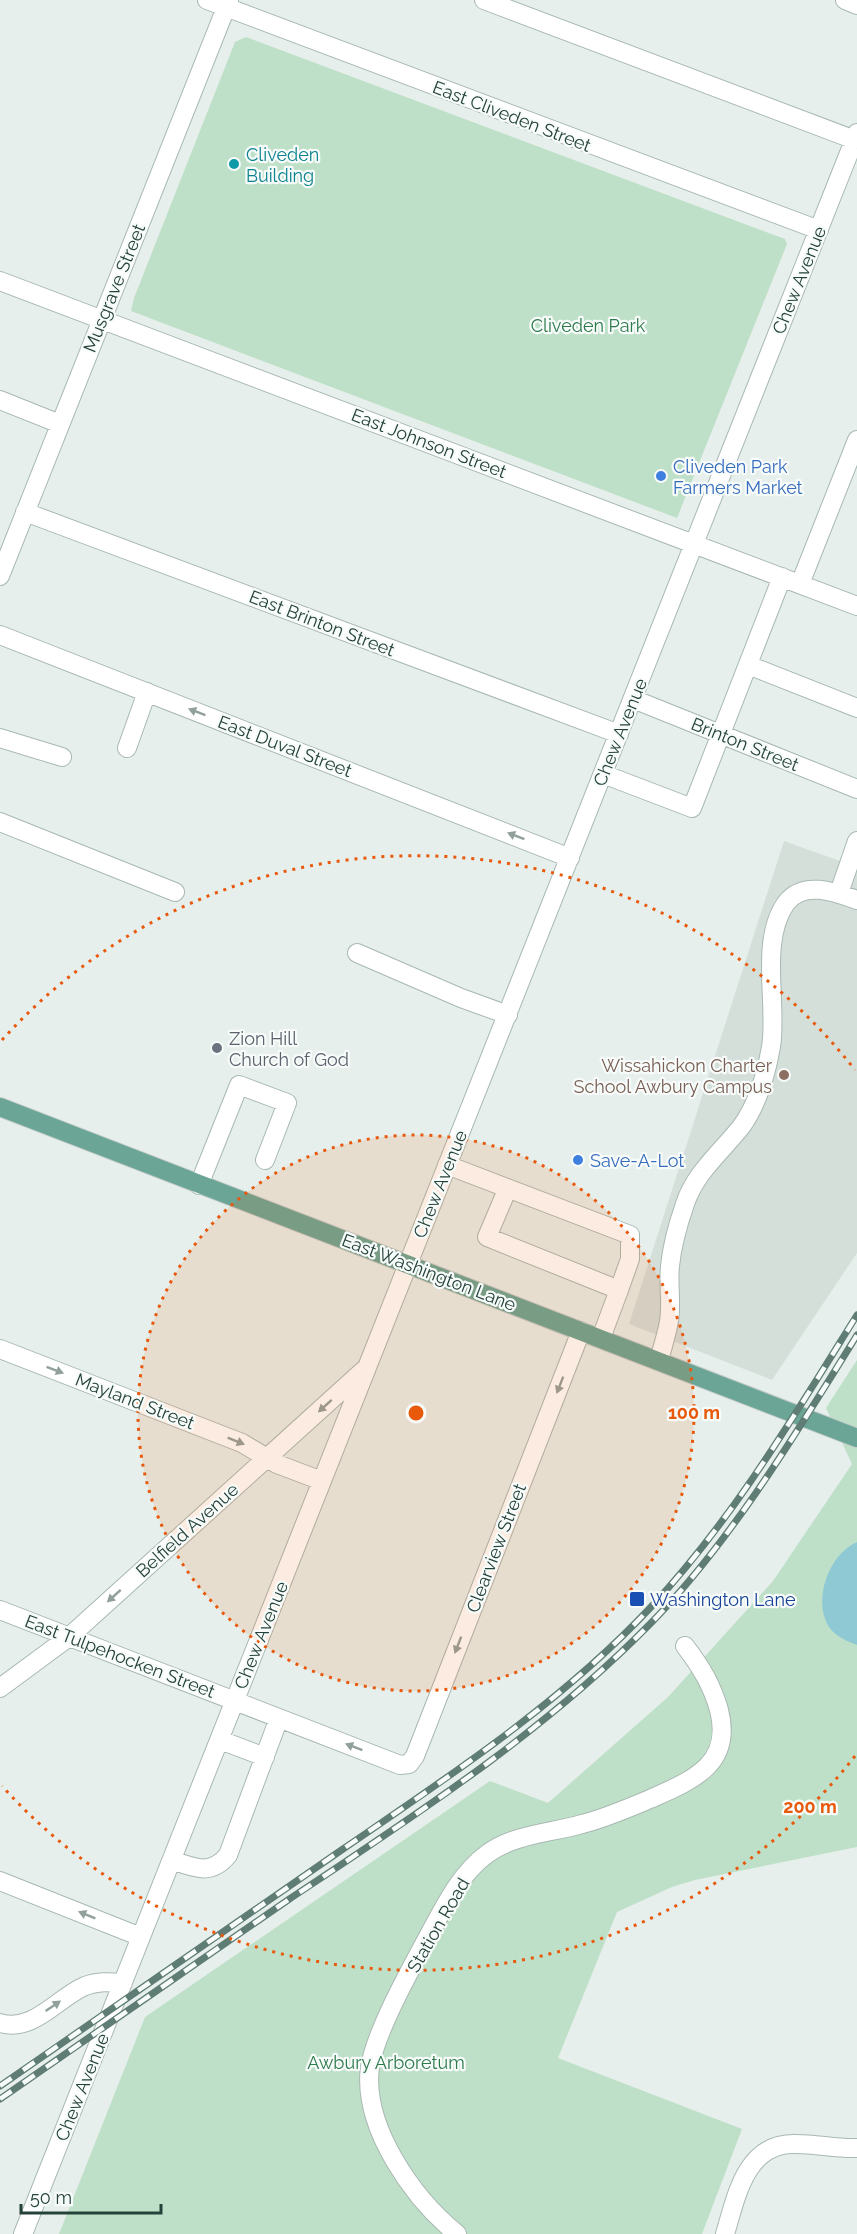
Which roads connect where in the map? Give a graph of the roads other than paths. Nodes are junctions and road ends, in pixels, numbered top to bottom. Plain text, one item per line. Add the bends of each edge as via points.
1 (207, 0) edge
2 (484, 0) edge
3 (845, 0) edge
4 (227, 4) edge
5 (857, 5) edge
6 (854, 146) edge
7 (819, 230) junction
8 (0, 281) edge
9 (101, 319) junction
10 (0, 400) edge
11 (60, 424) junction
12 (857, 440) edge
13 (25, 512) junction
14 (694, 543) junction
15 (0, 576) edge
16 (782, 577) junction
17 (800, 584) junction
18 (857, 606) edge
19 (0, 635) edge
20 (747, 665) junction
21 (147, 692) junction
22 (633, 699) junction
23 (857, 708) edge
24 (619, 734) junction
25 (720, 734) junction
26 (0, 738) edge
27 (127, 748) dead end
28 (62, 757) dead end
29 (603, 774) junction
30 (857, 789) edge
31 (0, 822) edge
32 (857, 841) edge
33 (570, 858) junction
34 (175, 892) dead end
35 (839, 893) junction
36 (857, 900) edge
37 (357, 953) dead end
38 (508, 1015) junction
39 (0, 1107) edge
40 (265, 1160) dead end
41 (447, 1166) junction
42 (199, 1185) junction
43 (507, 1190) junction
44 (408, 1264) junction
45 (619, 1290) junction
46 (581, 1330) junction
47 (601, 1338) junction
48 (0, 1348) edge
49 (659, 1361) junction
50 (368, 1366) junction
51 (857, 1438) edge
52 (267, 1458) junction
53 (322, 1481) junction
54 (0, 1610) edge
55 (69, 1637) junction
56 (685, 1647) dead end
57 (0, 1688) edge
58 (235, 1701) junction
59 (279, 1718) junction
60 (220, 1740) junction
61 (265, 1757) junction
62 (409, 1764) joint
63 (172, 1860) junction
64 (0, 1881) edge
65 (141, 1937) junction
66 (123, 1983) junction
67 (0, 2023) edge
68 (857, 2148) edge
69 (23, 2234) edge
70 (457, 2234) edge
71 (725, 2234) edge

1 - 4 street, East Cliveden Street
2 - 6 street
3 - 5 street
4 - 7 street, East Cliveden Street
4 - 9 street, Musgrave Street
6 - 7 street, Chew Avenue
7 - 14 street, Chew Avenue
8 - 9 street, East Johnson Street
9 - 11 street, Musgrave Street
9 - 14 street, East Johnson Street
10 - 11 street
11 - 13 street, Musgrave Street
12 - 17 street
13 - 15 street, Musgrave Street
13 - 24 street, East Brinton Street
14 - 16 street, East Johnson Street
14 - 22 street, Chew Avenue
16 - 17 street, East Johnson Street
16 - 20 street
17 - 18 street, East Johnson Street
19 - 21 street, East Duval Street
20 - 23 street
20 - 25 street
21 - 27 street
33 -> 21 street, East Duval Street
22 - 24 street, Chew Avenue
22 - 25 street, Brinton Street
24 - 29 street, Chew Avenue
25 - 29 street via 692,808
25 - 30 street, Brinton Street
26 - 28 street
29 - 33 street, Chew Avenue
31 - 34 street
32 - 35 street
33 - 38 street, Chew Avenue
35 - 36 street
35 - 49 street via 808,889 796,893 782,911 770,964 771,1044 765,1073 746,1119 694,1183 685,1203 670,1266 669,1320
37 - 38 street
38 - 41 street, Chew Avenue
39 - 42 main road, East Washington Lane
40 - 42 street via 287,1103 239,1085
41 - 43 street
41 - 44 street, Chew Avenue
42 - 44 main road, East Washington Lane
43 - 45 street via 630,1235 630,1259
43 - 45 street via 487,1237
44 - 46 main road, East Washington Lane
44 - 50 street, Chew Avenue
45 - 47 street
46 - 47 main road, East Washington Lane
46 -> 62 street, Clearview Street
47 - 49 main road, East Washington Lane
48 -> 52 street, Mayland Street via 242,1443
49 - 51 main road, East Washington Lane
50 -> 52 street, Belfield Avenue
50 - 53 street, Chew Avenue
52 - 53 street, Mayland Street
52 -> 55 street, Belfield Avenue
53 - 58 street, Chew Avenue
54 - 55 street, East Tulpehocken Street
55 - 57 street, Belfield Avenue
55 - 58 street, East Tulpehocken Street
56 - 70 street, Station Road via 705,1673 718,1707 722,1740 714,1760 688,1780 624,1810 585,1824 525,1837 487,1854 470,1870 446,1904 376,2047 370,2087 384,2136 413,2189
58 - 59 street, East Tulpehocken Street
58 - 60 street, Chew Avenue
59 - 61 street
62 -> 59 street, East Tulpehocken Street via 400,1765
60 - 61 street
60 - 63 street, Chew Avenue
61 - 63 street via 228,1855 221,1864 203,1870
63 - 65 street, Chew Avenue
65 -> 64 street
65 - 66 street, Chew Avenue
67 -> 66 street via 16,2026 31,2021 84,1986
66 - 69 street, Chew Avenue
68 - 71 street via 791,2144 767,2150 741,2182

